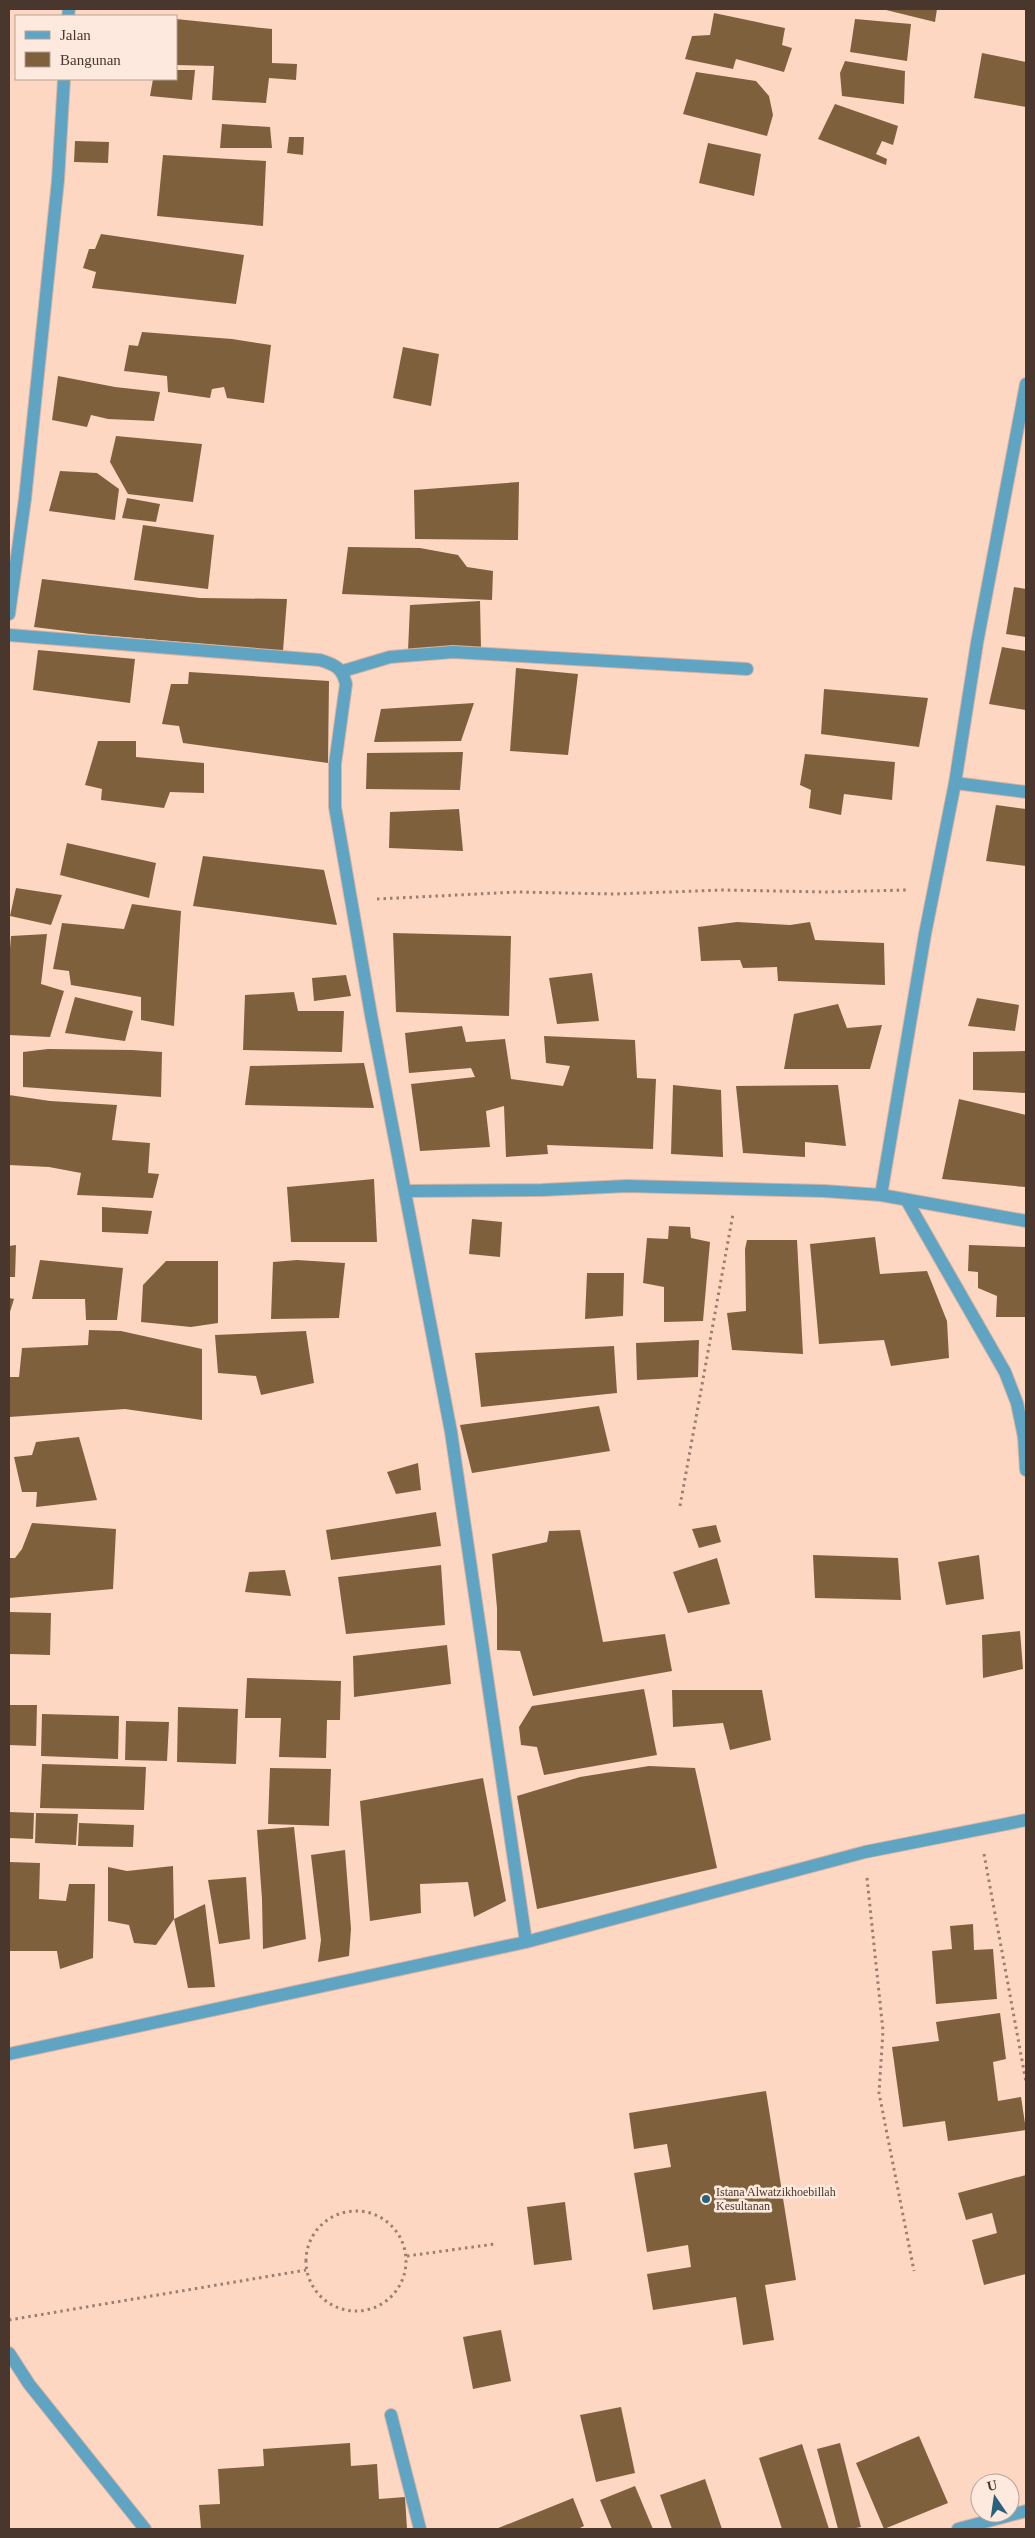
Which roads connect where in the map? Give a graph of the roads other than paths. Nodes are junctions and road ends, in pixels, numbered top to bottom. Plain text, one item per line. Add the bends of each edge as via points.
1 (64, 80) edge
2 (1026, 384) edge
3 (9, 614) edge
4 (9, 635) edge
5 (747, 669) dead end
6 (342, 671) junction
7 (955, 783) junction
8 (1026, 792) edge
9 (406, 1192) junction
10 (881, 1195) junction
11 (907, 1201) junction
12 (1026, 1221) edge
13 (1026, 1470) edge
14 (1026, 1820) edge
15 (526, 1942) junction
16 (9, 2054) edge
17 (9, 2353) edge
18 (391, 2415) dead end
19 (1026, 2511) edge
20 (145, 2529) edge
21 (420, 2529) edge
22 (958, 2529) edge

1 - 3 street via 58,180 26,489
2 - 7 street via 980,624
4 - 6 street via 320,660
5 - 6 street via 453,652 390,656
6 - 9 street via 346,684 335,764 335,807
7 - 8 street
7 - 10 street
9 - 10 street via 627,1186
9 - 15 street via 451,1432
10 - 11 street
11 - 12 street
11 - 13 street via 1005,1372 1021,1420
14 - 15 street via 865,1852
15 - 16 street
17 - 20 street via 29,2384
18 - 21 street
19 - 22 street

